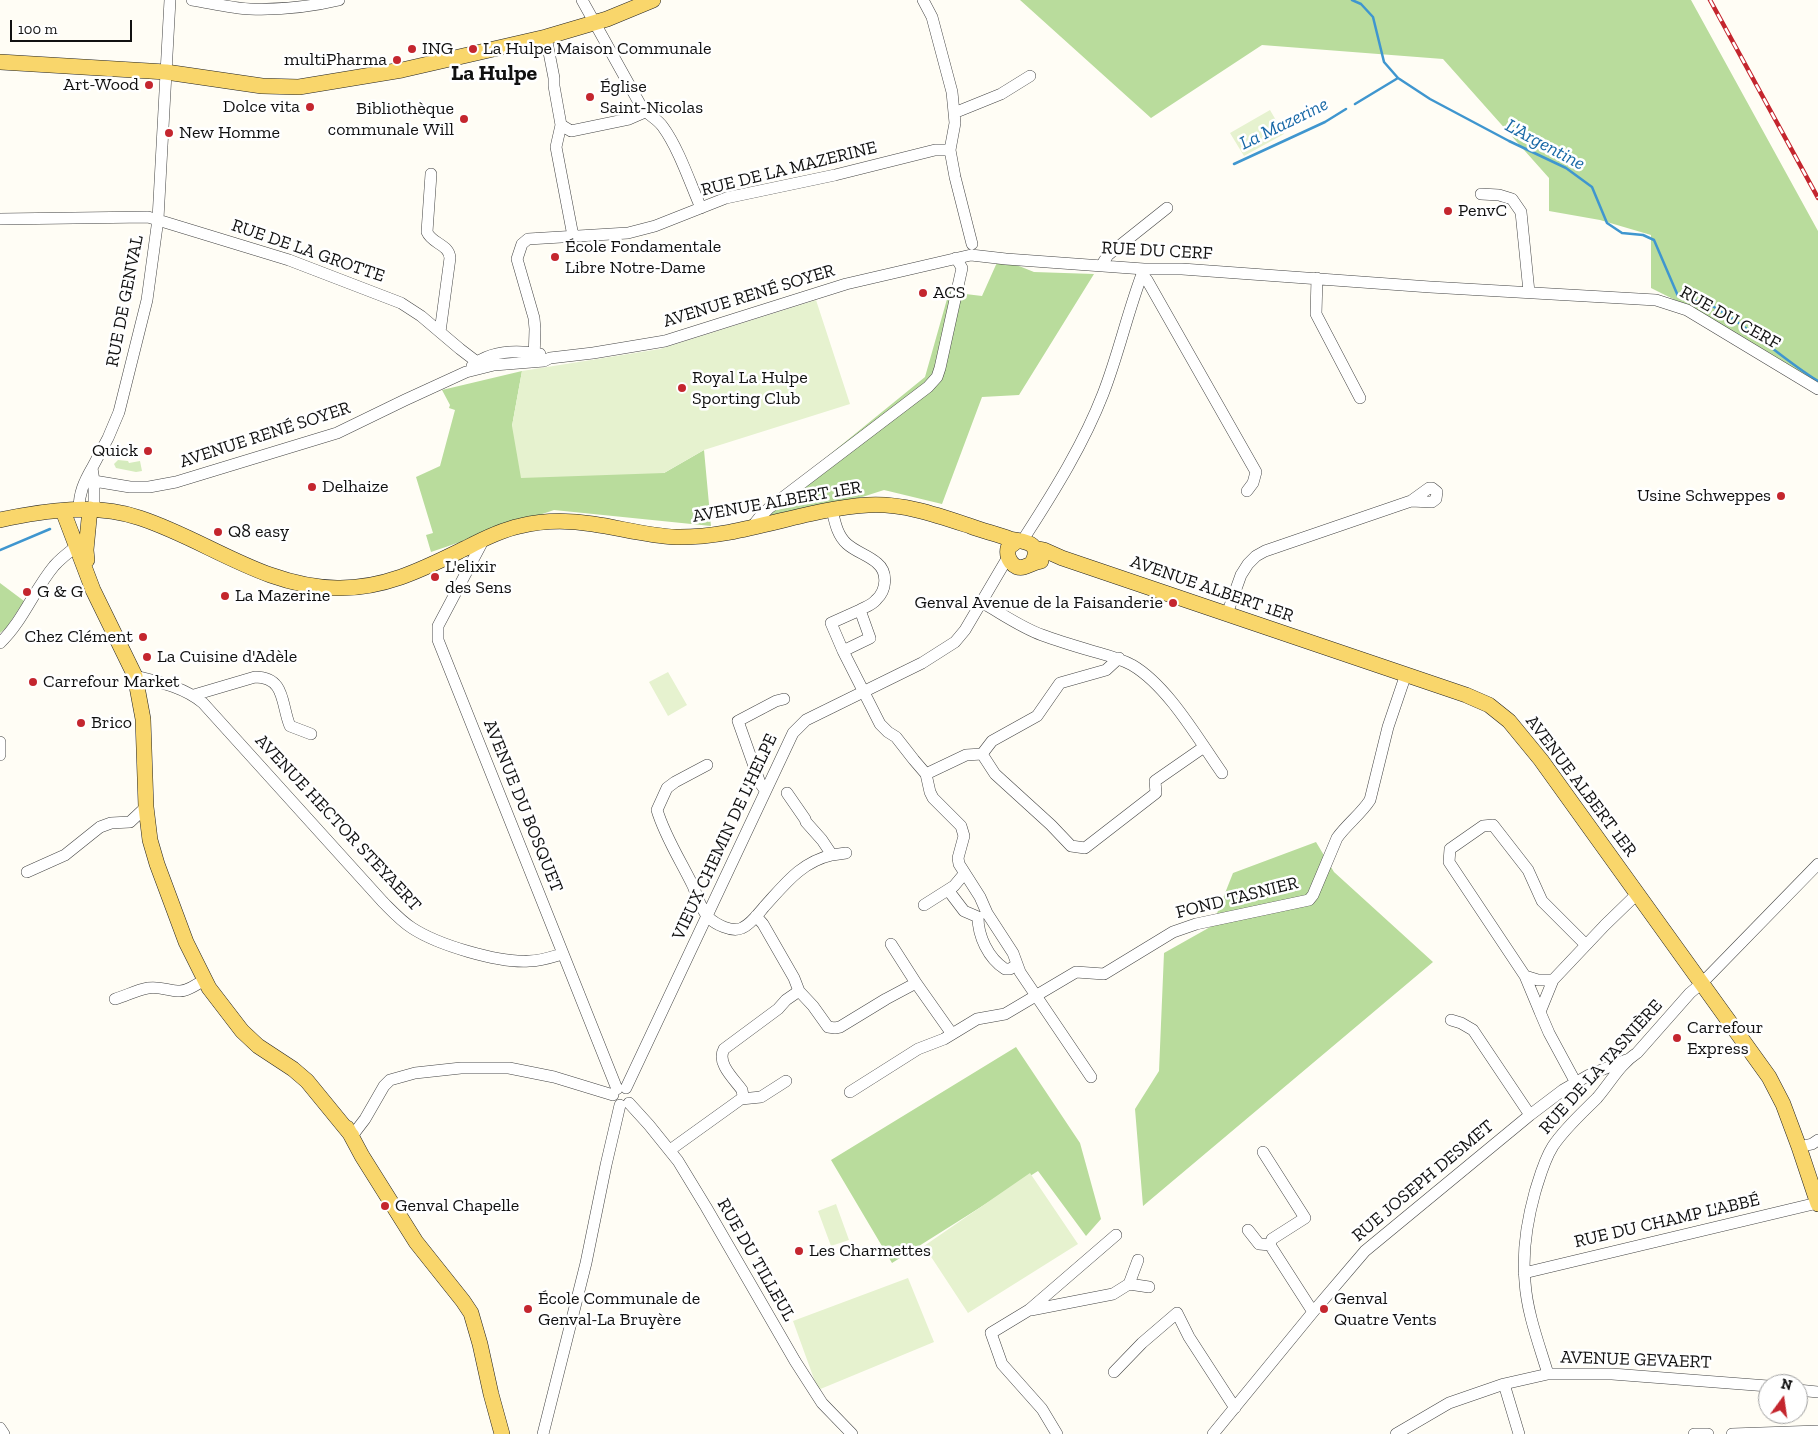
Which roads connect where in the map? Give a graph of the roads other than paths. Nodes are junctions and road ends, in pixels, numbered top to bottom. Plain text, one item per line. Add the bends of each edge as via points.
1 (170, 0) edge
2 (192, 0) edge
3 (339, 0) edge
4 (582, 0) edge
5 (653, 0) edge
6 (923, 0) edge
7 (595, 23) junction
8 (546, 37) junction
9 (0, 62) edge
10 (166, 72) junction
11 (1030, 76) dead end
12 (645, 112) junction
13 (954, 113) junction
14 (561, 125) junction
15 (950, 150) junction
16 (431, 174) dead end
17 (1481, 194) dead end
18 (701, 208) junction
19 (1167, 208) dead end
20 (0, 219) edge
21 (158, 219) junction
22 (573, 236) junction
23 (974, 250) junction
24 (956, 258) junction
25 (1101, 266) junction
26 (1143, 272) junction
27 (1317, 278) junction
28 (1529, 292) junction
29 (440, 332) junction
30 (534, 357) junction
31 (480, 365) junction
32 (1818, 389) edge
33 (1360, 398) dead end
34 (92, 468) junction
35 (94, 481) junction
36 (1248, 491) dead end
37 (1411, 501) dead end
38 (87, 506) junction
39 (63, 510) junction
40 (832, 510) junction
41 (0, 520) edge
42 (752, 527) junction
43 (484, 539) junction
44 (77, 546) junction
45 (1020, 552) junction
46 (89, 579) junction
47 (981, 602) junction
48 (860, 610) junction
49 (1227, 614) junction
50 (0, 643) edge
51 (844, 651) junction
52 (1119, 658) junction
53 (1406, 674) junction
54 (135, 676) junction
55 (863, 691) junction
56 (194, 695) junction
57 (784, 699) dead end
58 (311, 734) dead end
59 (0, 742) edge
60 (1204, 747) junction
61 (982, 754) junction
62 (0, 755) edge
63 (707, 766) dead end
64 (1222, 773) dead end
65 (926, 774) junction
66 (765, 790) junction
67 (787, 793) dead end
68 (146, 808) junction
69 (130, 822) junction
70 (149, 832) junction
71 (846, 853) dead end
72 (832, 855) junction
73 (1818, 864) edge
74 (27, 872) dead end
75 (964, 874) junction
76 (948, 890) junction
77 (1637, 894) junction
78 (924, 905) dead end
79 (982, 913) junction
80 (707, 916) junction
81 (756, 916) junction
82 (891, 944) dead end
83 (1586, 945) junction
84 (562, 954) junction
85 (1016, 965) junction
86 (1525, 976) junction
87 (204, 979) junction
88 (1553, 980) junction
89 (916, 983) junction
90 (1702, 983) junction
91 (799, 992) junction
92 (1037, 996) junction
93 (115, 999) dead end
94 (1540, 1012) junction
95 (1451, 1020) dead end
96 (952, 1034) junction
97 (1628, 1059) junction
98 (1091, 1077) dead end
99 (786, 1082) dead end
100 (1576, 1083) junction
101 (619, 1091) junction
102 (850, 1092) dead end
103 (741, 1099) junction
104 (625, 1104) junction
105 (1530, 1115) junction
106 (352, 1136) junction
107 (1818, 1140) edge
108 (1800, 1147) junction
109 (670, 1150) junction
110 (1263, 1152) dead end
111 (1818, 1204) edge
112 (1248, 1230) dead end
113 (1116, 1234) dead end
114 (1270, 1246) junction
115 (1138, 1260) dead end
116 (1524, 1273) junction
117 (1129, 1284) junction
118 (1149, 1287) dead end
119 (1029, 1310) junction
120 (1313, 1312) junction
121 (1114, 1372) dead end
122 (1548, 1374) junction
123 (1504, 1384) junction
124 (1758, 1385) edge
125 (1235, 1408) junction
126 (0, 1428) edge
127 (1818, 1430) edge
128 (4, 1434) edge
129 (502, 1434) edge
130 (543, 1434) edge
131 (852, 1434) edge
132 (1057, 1434) edge
133 (1213, 1434) edge
134 (1396, 1434) edge
135 (1519, 1434) edge
136 (1694, 1434) edge
137 (1708, 1434) edge
138 (1732, 1434) edge

1 - 10 street, RUE DE GENVAL
2 - 3 street via 249,9 276,9
4 - 7 street
5 - 7 main road
6 - 13 street via 932,17 952,92
7 - 8 main road
7 - 12 street
8 - 10 main road via 402,70 299,87 262,86
8 - 14 street
9 - 10 main road
10 - 21 street, RUE DE GENVAL
11 - 13 street via 1001,94
12 - 14 street via 629,119 571,131
12 - 18 street via 664,127
13 - 15 street via 956,123
14 - 22 street via 556,147
15 - 18 street, RUE DE LA MAZERINE via 935,150 726,198
15 - 23 street
16 - 29 street via 427,232 450,252
17 - 28 street via 1512,199 1521,212
18 - 22 street, RUE DE LA MAZERINE via 628,233
19 - 25 street via 1108,255
20 - 21 street, RUE DE LA GROTTE
21 - 29 street, RUE DE LA GROTTE via 289,260 380,294 401,303
21 - 34 street, RUE DE GENVAL via 147,300 128,380 119,412
22 - 30 street, RUE DE LA MAZERINE via 528,239 518,251 517,259 534,318
23 - 24 street, AVENUE RENÉ SOYER
23 - 25 street, RUE DU CERF via 996,257
24 - 30 street, AVENUE RENÉ SOYER via 846,284 665,341 580,355
24 - 42 street via 962,268 937,377 769,508
25 - 26 street, RUE DU CERF
26 - 27 street, RUE DU CERF via 1182,270
26 - 36 street, RUE DU CERF via 1254,467 1255,476
26 - 45 street, VIEUX CHEMIN DE L'HELPE via 1091,423 1026,535
27 - 28 street, RUE DU CERF
27 - 33 street via 1316,314
28 - 32 street, RUE DU CERF via 1642,298 1674,305
29 - 31 street, RUE DE LA GROTTE
30 - 31 street, AVENUE RENÉ SOYER via 518,351 489,355
31 - 35 street, AVENUE RENÉ SOYER via 337,433 176,482 130,487
34 - 35 street
34 - 38 street, RUE DE GENVAL via 79,496
35 - 38 street
37 - 49 street via 1273,547 1256,556 1241,575
38 - 39 main road, AVENUE ALBERT 1ER
38 - 43 main road, AVENUE ALBERT 1ER via 139,517 250,568 282,580 319,587 355,588 397,579
38 - 46 main road
39 - 41 main road, AVENUE ALBERT 1ER
39 - 44 main road
40 - 42 main road, AVENUE ALBERT 1ER
40 - 45 main road, AVENUE ALBERT 1ER via 870,505 924,512 986,532
40 - 48 street via 841,537 877,563 884,572 882,592 877,600
42 - 43 main road, AVENUE ALBERT 1ER via 727,534 675,537 593,524 540,522 518,526
43 - 84 street, AVENUE DU BOSQUET via 438,626 438,640
44 - 46 main road
44 - 50 street via 52,568
45 - 47 street, VIEUX CHEMIN DE L'HELPE via 997,576
45 - 49 main road, AVENUE ALBERT 1ER via 1044,550
46 - 54 main road
47 - 52 street via 1040,634
47 - 55 street, VIEUX CHEMIN DE L'HELPE via 965,630 945,650
48 - 51 street via 870,638
48 - 51 street via 831,623
49 - 53 main road, AVENUE ALBERT 1ER
51 - 55 street
52 - 60 street via 1150,677
52 - 61 street via 1106,670 1060,683 1037,716 992,741
53 - 77 main road, AVENUE ALBERT 1ER via 1489,705 1509,722 1541,760
53 - 92 street, FOND TASNIER via 1370,800 1337,838 1309,900 1183,928 1104,974 1076,972
54 - 56 street, AVENUE HECTOR STEYAERT
54 - 68 main road via 142,718
55 - 65 street via 880,724 896,737
55 - 66 street, VIEUX CHEMIN DE L'HELPE via 798,727
56 - 58 street via 265,677 277,686 290,726
56 - 84 street, AVENUE HECTOR STEYAERT via 383,902 409,926 448,944 503,960 534,961
57 - 66 street via 776,700 738,721
59 - 62 street
60 - 61 street via 1155,781 1156,793 1086,848 1071,846 996,774
60 - 64 street
61 - 65 street via 966,755
63 - 80 street via 667,788 657,810
65 - 75 street via 933,798 961,826 964,836 958,858
66 - 80 street, VIEUX CHEMIN DE L'HELPE
67 - 72 street
68 - 69 street
68 - 70 main road
69 - 70 street
69 - 74 street via 100,827 64,856
70 - 87 main road via 168,896
71 - 72 street
72 - 81 street via 808,864
73 - 90 street, RUE DE LA TASNIÈRE
75 - 76 street
75 - 79 street via 980,896
76 - 78 street
76 - 79 street via 964,911
77 - 83 street
77 - 90 main road, AVENUE ALBERT 1ER
79 - 85 street via 1013,953
79 - 85 street via 980,936 996,962 1005,969
80 - 81 street via 722,926 738,929
80 - 101 street, VIEUX CHEMIN DE L'HELPE
81 - 91 street via 794,978
82 - 89 street
83 - 86 street via 1542,901 1528,870 1496,828 1493,825 1483,826 1450,849 1448,862
83 - 88 street
84 - 101 street, AVENUE DU BOSQUET
85 - 92 street
86 - 88 street
86 - 94 street
87 - 93 street via 181,991 150,987
87 - 106 main road via 242,1031 307,1081
88 - 94 street
89 - 91 street via 835,1028 828,1027
89 - 96 street
90 - 97 street, RUE DE LA TASNIÈRE
90 - 108 main road, AVENUE ALBERT 1ER via 1769,1076
91 - 103 street via 724,1049 722,1062 742,1090
92 - 96 street, FOND TASNIER via 1005,1014 977,1020
92 - 98 street
94 - 100 street
95 - 105 street via 1473,1030
96 - 102 street, FOND TASNIER via 918,1049
97 - 100 street, RUE JOSEPH DESMET
97 - 116 street, RUE DE LA TASNIÈRE via 1549,1153 1530,1210
99 - 103 street via 761,1097
100 - 105 street, RUE JOSEPH DESMET
101 - 104 street via 614,1100
101 - 104 street via 632,1095
101 - 106 street via 509,1068 460,1068 415,1074 390,1080
103 - 109 street
104 - 109 street, RUE DU TILLEUL
104 - 130 street
105 - 120 street, RUE JOSEPH DESMET via 1374,1244
106 - 129 main road via 416,1242 471,1313
107 - 108 street
108 - 111 main road, AVENUE ALBERT 1ER
109 - 131 street, RUE DU TILLEUL via 795,1361 822,1402
110 - 114 street via 1306,1218 1272,1239
111 - 116 street, RUE DU CHAMP L'ABBÉ
112 - 114 street via 1259,1244
113 - 119 street
114 - 120 street
115 - 117 street
116 - 122 street, RUE DE LA TASNIÈRE via 1529,1307
117 - 118 street
117 - 119 street via 1113,1294
119 - 132 street via 991,1332 992,1337 1002,1364 1042,1410
120 - 125 street, RUE JOSEPH DESMET
121 - 125 street via 1177,1313
122 - 123 street, AVENUE GEVAERT
122 - 124 street, AVENUE GEVAERT via 1612,1374
123 - 134 street, AVENUE GEVAERT via 1449,1403
123 - 135 street
125 - 133 street, RUE JOSEPH DESMET
126 - 128 street
127 - 138 street
136 - 137 street

